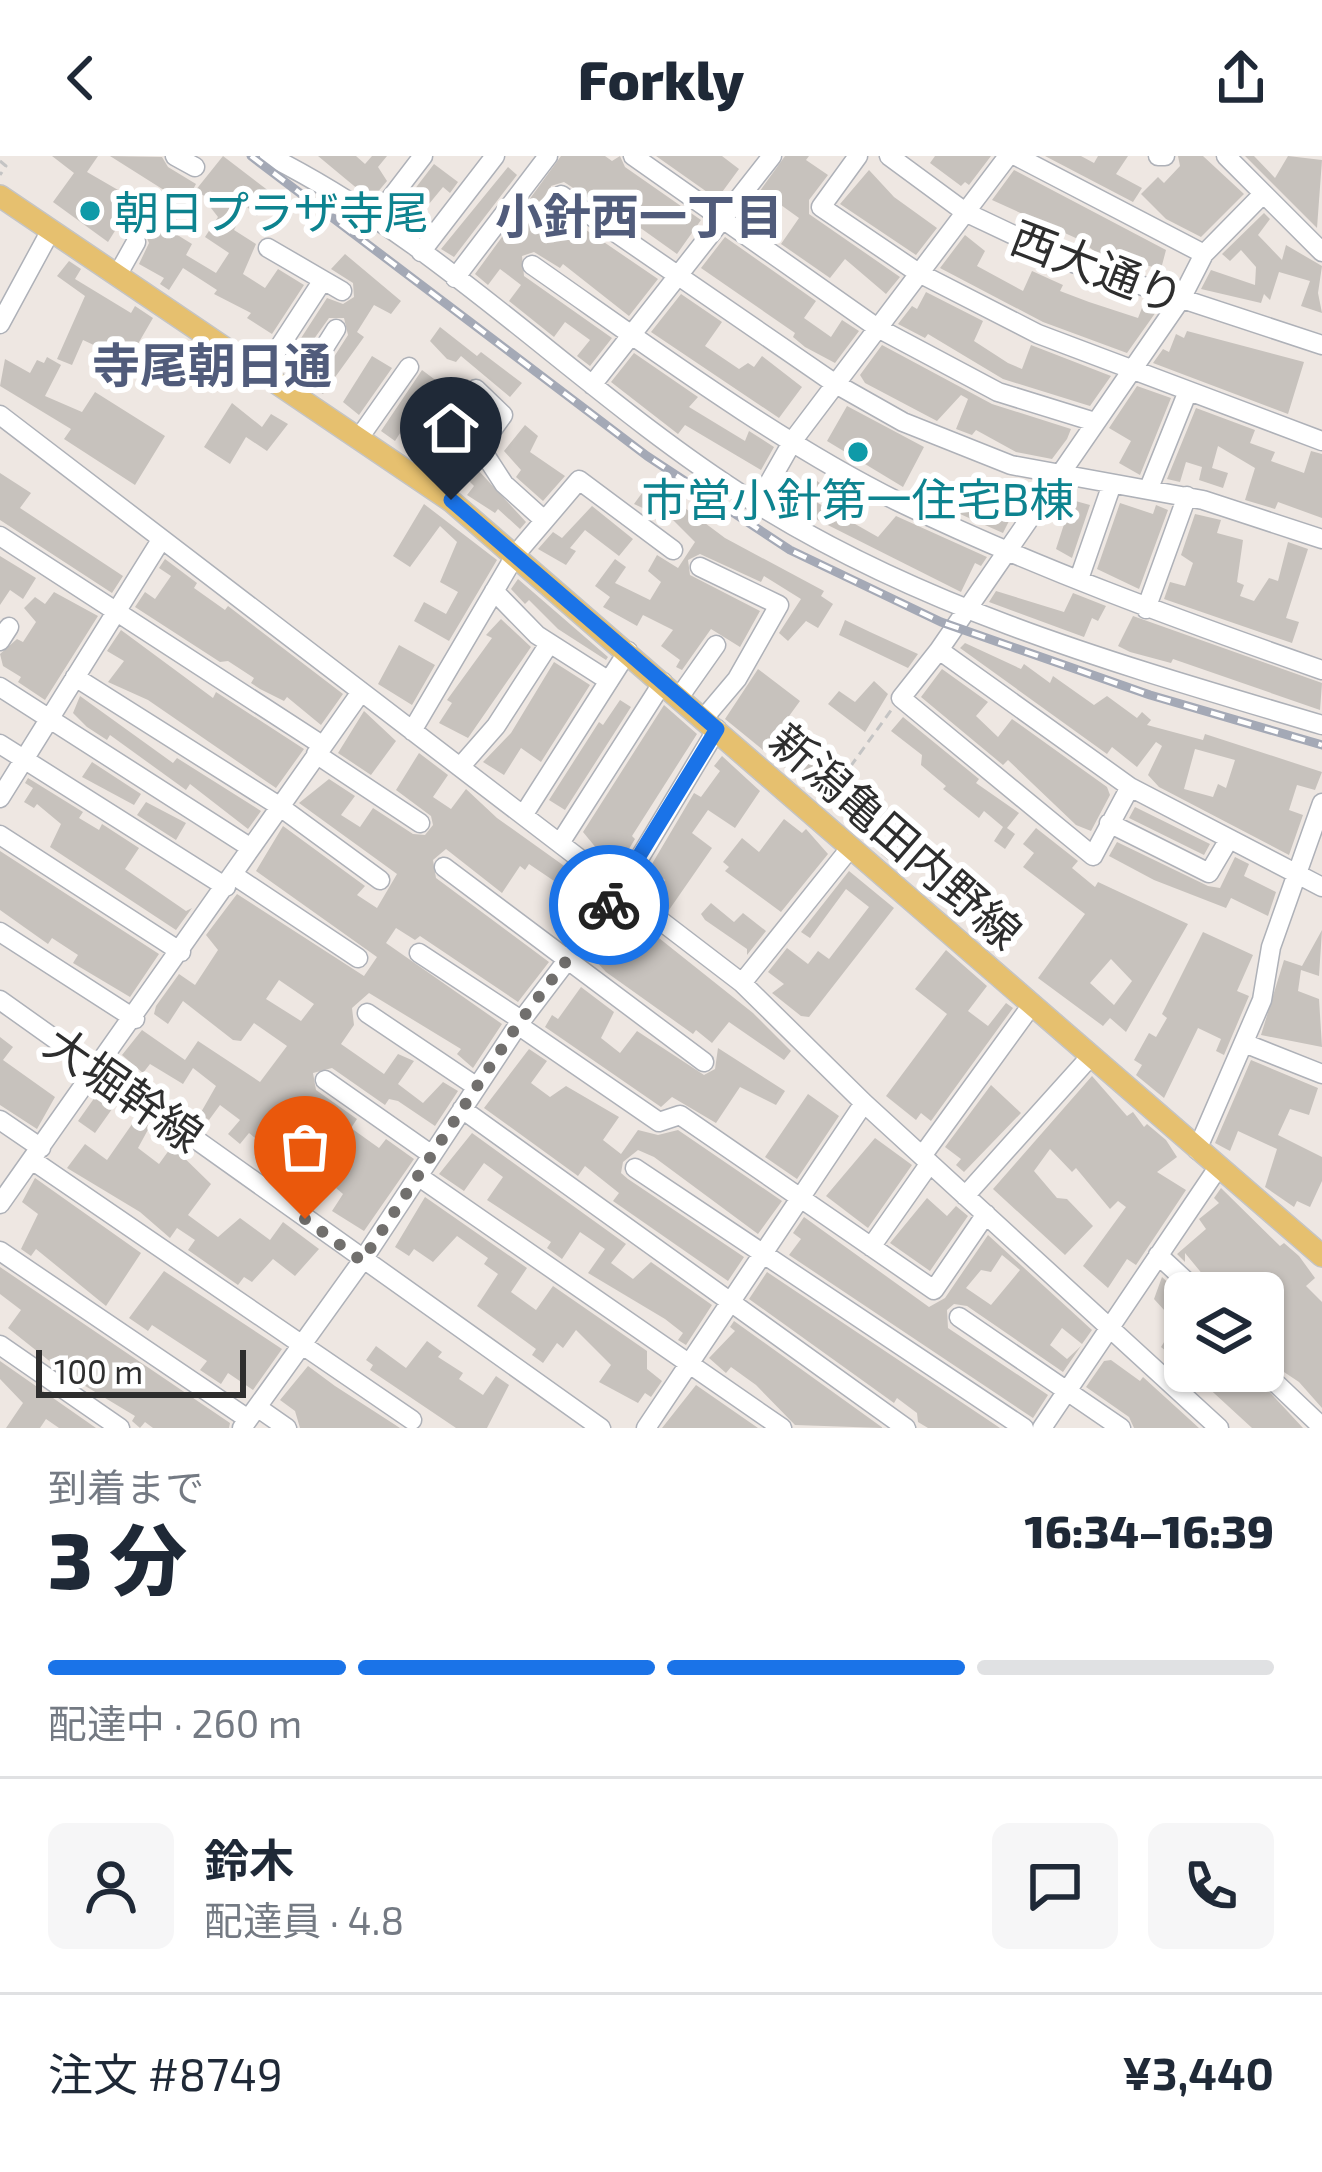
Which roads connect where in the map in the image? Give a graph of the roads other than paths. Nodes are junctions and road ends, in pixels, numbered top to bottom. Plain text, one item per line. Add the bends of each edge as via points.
1 (175, 156) edge
2 (268, 156) edge
3 (423, 156) edge
4 (494, 156) edge
5 (548, 156) edge
6 (632, 156) edge
7 (772, 156) edge
8 (857, 156) edge
9 (889, 156) edge
10 (1012, 156) edge
11 (1226, 156) edge
12 (195, 167) dead end
13 (1262, 195) junction
14 (0, 196) edge
15 (561, 196) dead end
16 (964, 212) junction
17 (374, 220) junction
18 (722, 221) junction
19 (51, 230) junction
20 (136, 242) dead end
21 (1319, 243) edge
22 (268, 248) dead end
23 (421, 252) junction
24 (1204, 254) junction
25 (532, 265) dead end
26 (916, 272) junction
27 (118, 274) junction
28 (455, 278) junction
29 (679, 279) junction
30 (322, 280) junction
31 (342, 291) dead end
32 (1181, 299) junction
33 (0, 324) edge
34 (876, 327) junction
35 (336, 329) dead end
36 (634, 336) junction
37 (1322, 345) edge
38 (409, 367) dead end
39 (1131, 369) junction
40 (262, 372) junction
41 (835, 383) junction
42 (592, 386) junction
43 (476, 389) dead end
44 (1188, 391) junction
45 (296, 394) junction
46 (0, 415) edge
47 (1094, 422) junction
48 (359, 438) junction
49 (794, 439) junction
50 (1322, 441) edge
51 (1058, 475) junction
52 (1112, 484) junction
53 (1150, 488) junction
54 (1187, 496) junction
55 (757, 504) junction
56 (544, 520) junction
57 (0, 536) edge
58 (1322, 539) edge
59 (160, 540) junction
60 (1009, 548) junction
61 (673, 550) dead end
62 (516, 554) junction
63 (700, 567) dead end
64 (1079, 579) junction
65 (494, 591) junction
66 (968, 608) junction
67 (1147, 609) junction
68 (116, 611) junction
69 (549, 644) junction
70 (716, 645) dead end
71 (939, 650) junction
72 (628, 651) junction
73 (1322, 670) edge
74 (75, 677) junction
75 (609, 681) junction
76 (0, 687) edge
77 (671, 689) junction
78 (361, 692) junction
79 (49, 719) junction
80 (711, 723) junction
81 (1322, 725) edge
82 (412, 731) junction
83 (0, 744) edge
84 (319, 750) junction
85 (25, 759) junction
86 (461, 766) junction
87 (1130, 787) junction
88 (0, 798) edge
89 (1322, 803) edge
90 (279, 806) junction
91 (524, 814) junction
92 (420, 823) dead end
93 (1109, 823) junction
94 (0, 835) edge
95 (1228, 842) junction
96 (560, 843) junction
97 (851, 847) junction
98 (251, 848) junction
99 (444, 867) dead end
100 (1300, 877) junction
101 (380, 880) dead end
102 (231, 882) junction
103 (1322, 887) edge
104 (620, 892) junction
105 (0, 932) edge
106 (181, 952) junction
107 (419, 953) dead end
108 (358, 958) dead end
109 (568, 958) junction
110 (742, 983) junction
111 (0, 1000) edge
112 (1030, 1006) junction
113 (367, 1013) dead end
114 (135, 1019) junction
115 (520, 1022) junction
116 (1244, 1043) junction
117 (1090, 1057) junction
118 (704, 1061) dead end
119 (98, 1069) junction
120 (1322, 1074) edge
121 (325, 1080) dead end
122 (476, 1087) junction
123 (864, 1103) junction
124 (462, 1109) junction
125 (0, 1120) edge
126 (1196, 1150) junction
127 (36, 1154) junction
128 (432, 1155) junction
129 (926, 1160) junction
130 (635, 1168) dead end
131 (1217, 1169) junction
132 (418, 1176) junction
133 (965, 1196) junction
134 (800, 1197) junction
135 (0, 1204) edge
136 (986, 1214) junction
137 (871, 1246) junction
138 (0, 1251) edge
139 (764, 1252) junction
140 (1158, 1256) junction
141 (1322, 1256) edge
142 (362, 1261) junction
143 (1176, 1272) edge
144 (730, 1304) junction
145 (958, 1317) dead end
146 (1111, 1324) junction
147 (0, 1345) edge
148 (301, 1346) junction
149 (690, 1364) junction
150 (1066, 1391) junction
151 (1284, 1391) edge
152 (249, 1418) edge
153 (412, 1420) dead end
154 (1322, 1426) edge
155 (120, 1428) edge
156 (286, 1428) edge
157 (601, 1428) edge
158 (646, 1428) edge
159 (782, 1428) edge
160 (906, 1428) edge
161 (1024, 1428) edge
162 (1042, 1428) edge
163 (1120, 1428) edge
164 (1219, 1428) edge

1 - 12 street
2 - 17 street
3 - 17 street
4 - 23 street
5 - 28 street
6 - 18 street
7 - 18 street
8 - 26 street via 821,207
9 - 16 street, 西大通り
10 - 16 street
10 - 24 street
11 - 13 street
13 - 21 street
13 - 24 street
14 - 19 main road, 新潟亀田内野線
15 - 29 street
16 - 26 street
16 - 32 street, 西大通り via 1073,263
17 - 23 street
18 - 29 street
18 - 34 street
19 - 27 main road, 新潟亀田内野線
19 - 33 street
20 - 27 street
22 - 30 street
23 - 28 street
24 - 32 street
25 - 36 street
26 - 34 street
26 - 39 street via 1038,334
27 - 40 main road, 新潟亀田内野線
28 - 42 street
29 - 36 street
29 - 41 street
30 - 31 street
30 - 40 street
32 - 37 street, 西大通り
32 - 39 street
34 - 41 street
34 - 47 street via 998,392
35 - 45 street
36 - 42 street
36 - 49 street
38 - 48 street
39 - 44 street
39 - 47 street
40 - 45 main road, 新潟亀田内野線
41 - 49 street
41 - 51 street via 974,454
42 - 55 street
43 - 56 street via 507,411 480,446 504,484
44 - 50 street
44 - 53 street
45 - 48 main road, 新潟亀田内野線
46 - 59 street
47 - 51 street
48 - 62 main road, 新潟亀田内野線
49 - 55 street
49 - 60 street via 898,501
51 - 52 street
51 - 60 street
52 - 53 street
52 - 64 street
53 - 54 street
54 - 58 street
54 - 67 street
55 - 66 street via 879,571
56 - 61 street via 579,480
56 - 62 street
57 - 68 street
59 - 68 street
59 - 78 street
60 - 64 street
60 - 66 street
62 - 65 street
62 - 72 main road, 新潟亀田内野線
63 - 80 street via 779,605
64 - 67 street
65 - 69 street
65 - 82 street
66 - 71 street
66 - 81 street via 1049,644
67 - 73 street
68 - 74 street
68 - 84 street
69 - 75 street
69 - 86 street
70 - 77 street
71 - 87 street
71 - 93 street via 901,698 1093,856
72 - 75 street
72 - 77 main road, 新潟亀田内野線
74 - 79 street
74 - 90 street
75 - 91 street
76 - 79 street
77 - 80 main road, 新潟亀田内野線
77 - 96 street
78 - 82 street
78 - 84 street
79 - 85 street
79 - 98 street
80 - 97 main road, 新潟亀田内野線
80 - 104 street
82 - 86 street
83 - 85 street
84 - 90 street
84 - 92 street
85 - 88 street
85 - 102 street
86 - 91 street
87 - 93 street
87 - 95 street
89 - 100 street
90 - 98 street
90 - 101 street
91 - 96 street
93 - 95 street via 1209,873
94 - 106 street
95 - 100 street
96 - 104 street
97 - 110 street
97 - 112 main road, 新潟亀田内野線
98 - 102 street
99 - 109 street
100 - 103 street
100 - 116 street
102 - 106 street
102 - 108 street
104 - 109 street
104 - 110 street
105 - 114 street
106 - 114 street
107 - 115 street
109 - 115 street
109 - 118 street
110 - 123 street
111 - 119 street, 大堀幹線
112 - 117 main road, 新潟亀田内野線
112 - 129 street
113 - 122 street
114 - 119 street
115 - 122 street
115 - 134 street via 659,1122 680,1115
116 - 120 street
116 - 126 street
117 - 126 main road, 新潟亀田内野線
117 - 133 street
119 - 127 street
119 - 142 street, 大堀幹線
121 - 128 street
122 - 124 street
123 - 129 street
123 - 134 street
124 - 128 street
124 - 144 street
125 - 127 street
126 - 131 main road, 新潟亀田内野線
127 - 135 street
127 - 148 street
128 - 132 street
129 - 133 street
129 - 137 street
130 - 139 street
131 - 140 street
131 - 141 main road, 新潟亀田内野線
132 - 142 street
132 - 149 street
133 - 136 street
134 - 137 street
134 - 139 street
136 - 137 street via 934,1290
136 - 146 street
138 - 152 street
139 - 144 street
139 - 161 street
140 - 143 street
140 - 146 street
142 - 148 street
142 - 157 street, 大堀幹線
144 - 149 street
144 - 160 street
145 - 150 street
146 - 150 street
146 - 164 street
147 - 155 street
148 - 152 street
148 - 153 street
149 - 158 street
149 - 159 street
150 - 162 street
150 - 163 street
151 - 154 street
152 - 156 street

